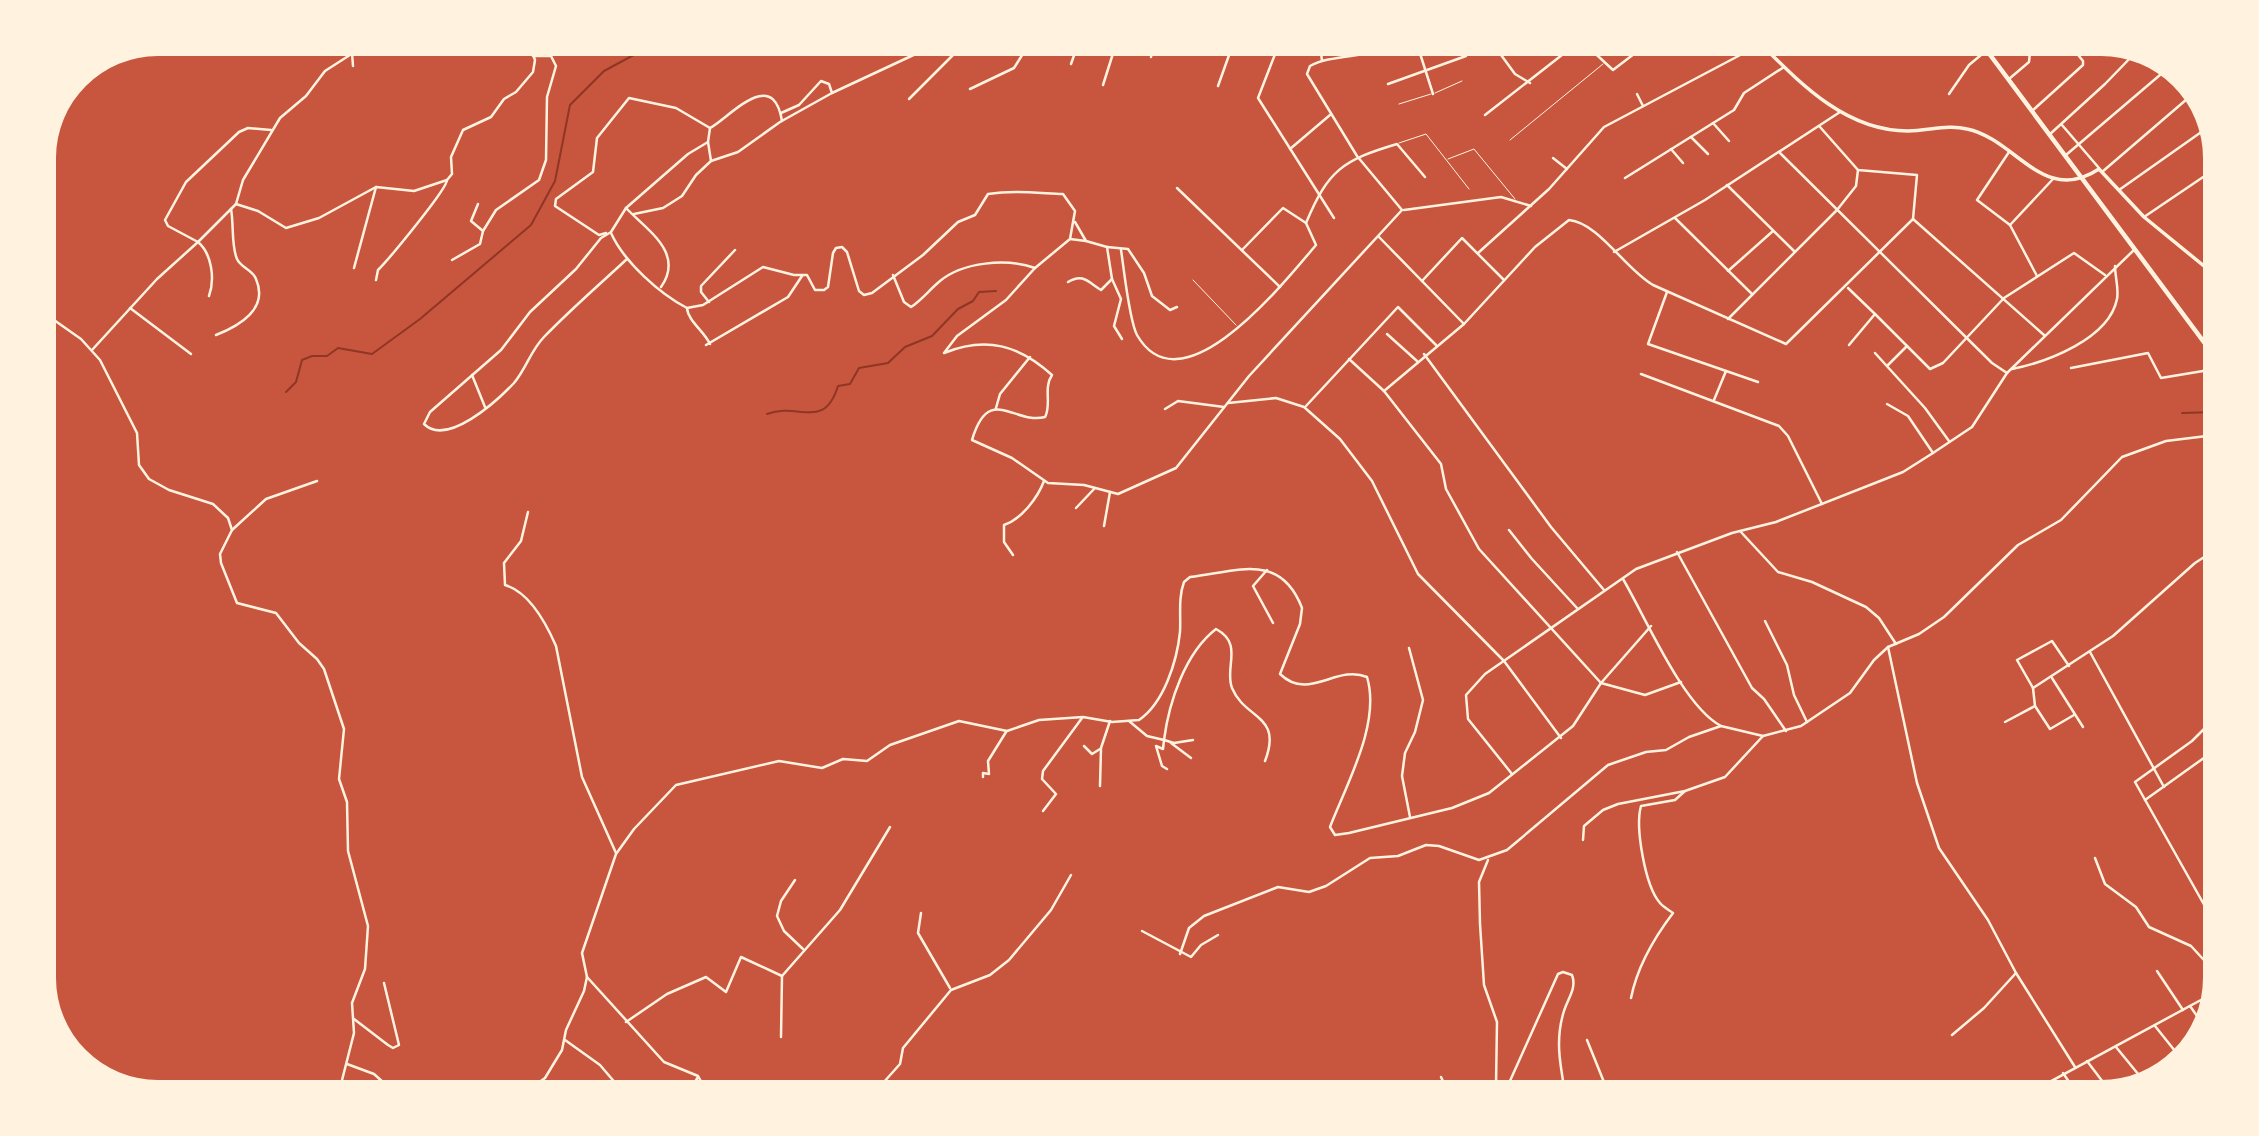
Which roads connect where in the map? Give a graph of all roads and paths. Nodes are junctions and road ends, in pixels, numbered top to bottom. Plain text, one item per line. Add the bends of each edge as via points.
1 (348, 56) edge
2 (352, 56) edge
3 (533, 56) joint
4 (911, 56) edge
5 (952, 56) edge
6 (1022, 56) edge
7 (1073, 56) edge
8 (1112, 56) edge
9 (1229, 56) edge
10 (1274, 56) edge
11 (1321, 56) edge
12 (1360, 56) edge
13 (1421, 56) edge
14 (1502, 56) edge
15 (1562, 56) edge
16 (1598, 56) edge
17 (1632, 56) edge
18 (1741, 56) edge
19 (1773, 56) edge
20 (1980, 56) edge
21 (1992, 56) edge
22 (2029, 56) edge
23 (2079, 56) edge
24 (1466, 57) dead end
25 (2128, 60) edge
26 (1322, 61) junction
27 (1604, 62) junction
28 (1070, 64) dead end
29 (353, 66) dead end
30 (1784, 67) junction
31 (1426, 70) junction
32 (2160, 75) edge
33 (2009, 79) junction
34 (1462, 81) dead end
35 (1530, 83) junction
36 (1388, 84) dead end
37 (1103, 85) dead end
38 (1219, 86) dead end
39 (971, 89) dead end
40 (832, 93) junction
41 (1433, 93) junction
42 (1637, 94) dead end
43 (1949, 94) dead end
44 (909, 99) dead end
45 (2185, 100) edge
46 (1399, 104) dead end
47 (1643, 106) junction
48 (1841, 111) junction
49 (2032, 111) junction
50 (781, 113) junction
51 (1331, 115) junction
52 (1485, 115) dead end
53 (782, 121) junction
54 (1713, 123) junction
55 (2062, 125) junction
56 (1820, 127) junction
57 (710, 128) junction
58 (271, 130) junction
59 (2200, 133) edge
60 (2049, 135) junction
61 (1691, 137) junction
62 (1510, 140) dead end
63 (1730, 141) dead end
64 (708, 142) junction
65 (1397, 144) junction
66 (2081, 145) junction
67 (1671, 149) junction
68 (1289, 150) junction
69 (2009, 152) junction
70 (1780, 153) junction
71 (1709, 154) dead end
72 (2066, 155) junction
73 (1357, 156) junction
74 (1553, 158) dead end
75 (1446, 160) junction
76 (711, 161) junction
77 (1683, 163) dead end
78 (1567, 169) junction
79 (1858, 170) junction
80 (2101, 170) junction
81 (1425, 177) dead end
82 (2203, 177) edge
83 (1625, 178) dead end
84 (2053, 179) junction
85 (2084, 179) junction
86 (447, 180) junction
87 (1727, 185) junction
88 (376, 187) junction
89 (1177, 188) dead end
90 (1469, 189) dead end
91 (2119, 190) junction
92 (1318, 195) junction
93 (1515, 199) junction
94 (236, 204) junction
95 (478, 204) dead end
96 (1531, 206) junction
97 (626, 208) junction
98 (232, 209) junction
99 (1402, 210) junction
100 (1837, 210) junction
101 (634, 214) junction
102 (2144, 217) junction
103 (1074, 218) junction
104 (1334, 218) dead end
105 (1675, 218) junction
106 (1913, 219) junction
107 (1306, 223) junction
108 (2010, 225) junction
109 (483, 231) junction
110 (1773, 231) junction
111 (611, 232) junction
112 (1379, 237) junction
113 (1070, 239) junction
114 (1086, 241) junction
115 (198, 242) junction
116 (1107, 247) junction
117 (2135, 249) junction
118 (735, 250) dead end
119 (1121, 250) junction
120 (1242, 250) junction
121 (1794, 251) junction
122 (1614, 252) junction
123 (1880, 252) junction
124 (1478, 253) junction
125 (627, 259) junction
126 (452, 260) dead end
127 (2203, 265) edge
128 (2115, 266) junction
129 (354, 268) dead end
130 (1035, 268) junction
131 (1728, 271) junction
132 (893, 275) junction
133 (2105, 275) junction
134 (802, 276) junction
135 (2037, 276) junction
136 (1112, 279) junction
137 (376, 280) dead end
138 (1193, 280) dead end
139 (1504, 280) junction
140 (1422, 281) junction
141 (1068, 282) dead end
142 (1280, 287) junction
143 (1847, 287) junction
144 (661, 288) junction
145 (1667, 292) junction
146 (1752, 294) junction
147 (209, 296) dead end
148 (2004, 298) junction
149 (709, 302) junction
150 (1177, 307) dead end
151 (130, 308) junction
152 (687, 308) junction
153 (1875, 314) junction
154 (1728, 319) junction
155 (56, 321) edge
156 (1464, 324) junction
157 (1237, 327) junction
158 (1387, 334) dead end
159 (216, 335) dead end
160 (2044, 335) junction
161 (1967, 337) junction
162 (1122, 340) dead end
163 (2203, 341) edge
164 (1436, 345) junction
165 (1849, 345) dead end
166 (1906, 345) junction
167 (92, 350) junction
168 (1875, 353) dead end
169 (191, 354) dead end
170 (1424, 354) junction
171 (1030, 357) junction
172 (1349, 359) junction
173 (1417, 361) junction
174 (1888, 365) junction
175 (2071, 368) dead end
176 (2011, 369) junction
177 (1726, 371) junction
178 (2203, 371) edge
179 (2007, 373) junction
180 (1641, 374) dead end
181 (472, 375) junction
182 (1758, 382) dead end
183 (1384, 391) junction
184 (1714, 400) junction
185 (1887, 404) dead end
186 (1225, 405) junction
187 (1304, 407) junction
188 (486, 408) junction
189 (996, 408) junction
190 (1165, 409) dead end
191 (2203, 436) edge
192 (1949, 442) junction
193 (1933, 453) junction
194 (317, 481) dead end
195 (1044, 481) junction
196 (1095, 488) junction
197 (1110, 492) junction
198 (1822, 503) junction
199 (1076, 508) dead end
200 (528, 512) dead end
201 (1104, 526) dead end
202 (232, 530) junction
203 (1509, 530) dead end
204 (1740, 531) junction
205 (1677, 552) junction
206 (1013, 555) dead end
207 (2203, 560) edge
208 (1267, 570) junction
209 (1623, 579) junction
210 (1604, 590) junction
211 (1577, 608) junction
212 (1765, 621) dead end
213 (1273, 623) dead end
214 (1651, 626) junction
215 (1551, 627) junction
216 (1896, 644) junction
217 (1888, 647) junction
218 (1409, 648) dead end
219 (2090, 652) junction
220 (1504, 661) junction
221 (2070, 666) junction
222 (2052, 678) junction
223 (1681, 682) junction
224 (1601, 683) junction
225 (2033, 688) junction
226 (2035, 706) junction
227 (2074, 715) junction
228 (1083, 717) junction
229 (1110, 720) junction
230 (1129, 721) junction
231 (1807, 722) junction
232 (2005, 722) dead end
233 (1721, 726) junction
234 (2083, 727) dead end
235 (2203, 730) edge
236 (1007, 731) junction
237 (1786, 732) junction
238 (1763, 736) junction
239 (1152, 738) junction
240 (1561, 738) junction
241 (1164, 740) junction
242 (1193, 740) dead end
243 (1170, 742) junction
244 (1084, 746) dead end
245 (1156, 746) junction
246 (1101, 748) junction
247 (1191, 758) dead end
248 (2203, 759) edge
249 (1265, 761) dead end
250 (2152, 768) junction
251 (1167, 769) dead end
252 (1513, 775) junction
253 (983, 777) dead end
254 (1100, 786) dead end
255 (2164, 787) junction
256 (1685, 791) junction
257 (2145, 800) junction
258 (1043, 811) dead end
259 (1410, 817) junction
260 (890, 827) dead end
261 (1583, 840) dead end
262 (616, 854) junction
263 (1490, 858) junction
264 (2095, 858) dead end
265 (1071, 875) dead end
266 (795, 880) dead end
267 (2203, 903) edge
268 (921, 913) dead end
269 (1142, 931) dead end
270 (1218, 935) dead end
271 (804, 950) junction
272 (1180, 954) junction
273 (2203, 959) edge
274 (2157, 971) dead end
275 (2016, 973) junction
276 (782, 976) junction
277 (587, 977) junction
278 (384, 983) dead end
279 (951, 990) junction
280 (1631, 998) dead end
281 (2201, 1000) edge
282 (2190, 1006) junction
283 (2183, 1010) junction
284 (2196, 1015) edge
285 (354, 1019) junction
286 (626, 1022) junction
287 (2155, 1026) junction
288 (1952, 1035) dead end
289 (781, 1037) dead end
290 (565, 1040) junction
291 (1587, 1040) dead end
292 (2116, 1046) junction
293 (2174, 1049) edge
294 (2087, 1061) junction
295 (347, 1064) junction
296 (2075, 1067) junction
297 (2063, 1073) junction
298 (2138, 1073) edge
299 (698, 1076) junction
300 (1441, 1077) dead end
301 (342, 1080) edge
302 (381, 1080) edge
303 (542, 1080) edge
304 (613, 1080) edge
305 (696, 1080) edge
306 (700, 1080) edge
307 (886, 1080) edge
308 (1442, 1080) edge
309 (1496, 1080) edge
310 (1510, 1080) edge
311 (1563, 1080) edge
312 (1603, 1080) edge
313 (2051, 1080) edge
314 (2068, 1080) edge
315 (2101, 1080) edge

1 - 58 street via 325,71
2 - 29 street
3 - 86 street via 533,72 525,82 491,117 463,130
3 - 109 street via 556,60 547,97 546,160 539,180 496,210
4 - 40 street
5 - 44 street
6 - 39 street via 1014,68
7 - 28 street
8 - 37 street
9 - 38 street
10 - 68 street via 1258,98
11 - 26 street
12 - 26 street
13 - 31 street
14 - 35 street via 1515,74
15 - 35 street
16 - 27 street
17 - 27 street via 1613,71
18 - 47 street
19 - 30 street
20 - 43 street
21 - 33 main road
22 - 33 street via 2029,62
23 - 49 street via 2083,65
24 - 31 street
25 - 55 street
26 - 51 street via 1310,66 1307,77
27 - 62 lane
30 - 48 street via 1816,97
30 - 54 street via 1744,93 1734,110
31 - 36 street
31 - 41 street
32 - 66 street
33 - 49 main road
34 - 41 lane
35 - 52 street
40 - 50 street via 829,84 821,81 799,105
40 - 53 street
41 - 46 lane
42 - 47 street
45 - 80 street
47 - 78 street via 1604,127
48 - 56 street
48 - 69 street via 1888,130 1967,128
49 - 60 main road
50 - 53 street
50 - 57 street via 768,99 750,98
51 - 68 street
51 - 73 street
53 - 76 street via 738,152
54 - 61 street
54 - 63 street
55 - 60 street
55 - 66 street
56 - 70 street
56 - 79 street
57 - 64 street
57 - 111 street via 676,108 629,98 597,138 593,172 556,199 555,206 598,235
58 - 94 street via 243,180
58 - 115 street via 239,132 186,182 166,219 168,226
59 - 91 street
60 - 72 main road
61 - 67 street
61 - 71 street
64 - 76 street
64 - 97 street
65 - 73 street
65 - 75 lane via 1426,134
65 - 81 street
66 - 72 street
66 - 80 street
67 - 77 street
67 - 83 street
68 - 92 street
69 - 84 street
69 - 108 street via 1977,200
70 - 87 street
70 - 100 street
72 - 85 main road
73 - 92 street via 1330,177
73 - 99 street
74 - 78 street
75 - 90 lane
75 - 93 lane via 1474,149
76 - 101 street via 682,196 663,208
78 - 96 street
79 - 100 street via 1856,186
79 - 106 street via 1917,175
80 - 85 street
80 - 91 street
82 - 102 street
84 - 85 street
84 - 108 street
85 - 117 main road
86 - 88 street via 414,191
86 - 137 street via 429,211 378,270
87 - 105 street
87 - 110 street
88 - 94 street via 319,218 286,228
88 - 129 street
89 - 120 street
91 - 102 street
92 - 104 street
92 - 107 street
93 - 96 street
93 - 99 street
94 - 98 street
95 - 109 street via 471,221
96 - 124 street
97 - 101 street
97 - 111 street
98 - 115 street
98 - 159 street via 236,256 254,275 258,303 247,319
99 - 112 street
100 - 121 street
100 - 123 street
101 - 144 street via 666,249 669,270
102 - 127 street
103 - 113 street
103 - 114 street
103 - 132 street via 1075,211 1063,194 988,194 975,215 958,222
105 - 122 street
105 - 131 street
106 - 123 street
106 - 148 street
107 - 120 street via 1283,208
107 - 142 street via 1316,245
108 - 135 street
109 - 126 street via 480,244
110 - 121 street
110 - 131 street
111 - 125 street
111 - 181 street
112 - 140 street
112 - 186 street
113 - 114 street
113 - 130 street
114 - 116 street
115 - 147 street via 210,262
115 - 151 street
116 - 119 street
116 - 136 street
117 - 128 street
117 - 163 main road
118 - 149 street via 701,286
119 - 150 street via 1128,248 1152,296 1170,310
119 - 157 street via 1136,334 1149,349 1172,360 1190,358
120 - 142 street
121 - 146 street
122 - 139 street via 1584,223 1569,220
122 - 145 street via 1640,278
123 - 143 street
123 - 161 street
124 - 139 street
124 - 140 street via 1465,239 1458,239
125 - 144 street
125 - 188 street via 541,340 515,382
128 - 133 street
128 - 176 street via 2117,298 2101,328 2059,352
130 - 132 street via 1013,263 967,265 911,307 904,302
130 - 171 street via 1006,300 957,336 944,353 976,344 999,344
131 - 146 street
132 - 134 street via 864,295 842,247 836,248 824,290 815,290 809,276
133 - 135 street via 2074,253
133 - 160 street
134 - 149 street via 763,267
134 - 152 street via 788,296 708,345
135 - 148 street
136 - 141 street via 1101,290 1084,278
136 - 162 street via 1121,299 1114,326
138 - 157 lane
139 - 156 street
140 - 156 street
142 - 157 street
143 - 153 street
143 - 154 street via 1786,344
144 - 152 street
145 - 154 street
145 - 177 street via 1648,344
146 - 154 street
148 - 160 street
148 - 161 street
149 - 152 street
151 - 167 street
151 - 169 street
153 - 165 street
153 - 166 street
155 - 167 street
156 - 164 street
158 - 173 street
160 - 176 street
161 - 166 street via 1943,363 1930,369
161 - 179 street
164 - 170 street
164 - 172 street via 1398,307
166 - 174 street
167 - 202 street via 130,416 137,432 139,465 149,479 213,504 228,518
168 - 174 street
170 - 173 street
170 - 210 street via 1551,527
171 - 189 street via 1000,394
171 - 189 street via 1052,375 1045,417 1031,418
172 - 183 street
172 - 187 street
173 - 183 street
174 - 192 street
175 - 178 street via 2148,353 2161,378
176 - 179 street
177 - 182 street
177 - 184 street
179 - 192 street via 1972,427
180 - 184 street
181 - 188 street
181 - 188 street via 430,412 424,424 442,432
183 - 215 street via 1441,464 1446,489 1479,549
184 - 198 street via 1779,426
185 - 193 street via 1908,416
186 - 187 street via 1276,398
186 - 190 street via 1178,401
186 - 197 street via 1176,468 1118,494
187 - 220 street via 1340,439 1372,481 1418,574
189 - 195 street via 981,420 972,440 1012,458
191 - 216 street via 2166,441 2122,457 2061,520 2018,545 1944,617
192 - 193 street
193 - 198 street via 1903,472
194 - 202 street via 266,499
195 - 196 street
195 - 206 street via 1033,503 1016,521 1004,525 1004,542
196 - 197 street
196 - 199 street
197 - 201 street
198 - 204 street
200 - 262 street via 521,541 504,563 505,585 518,589 547,626 556,646 582,776
202 - 285 street via 220,563 235,600 276,613 317,659 337,701 344,729 339,779 347,802 348,851 368,926 364,976 352,1003
203 - 211 street
204 - 205 street
204 - 216 street via 1778,572 1866,607
205 - 209 street
205 - 237 street via 1752,688
207 - 219 street
208 - 213 street via 1253,586
208 - 230 street via 1245,568 1190,577 1184,582 1179,636 1164,689 1145,716
208 - 259 street via 1284,581 1302,608 1280,674 1288,682 1311,686 1357,673 1367,677 1371,688 1369,726 1330,827 1335,835
209 - 210 street
209 - 214 street
210 - 211 street
211 - 215 street
212 - 231 street
214 - 223 street
214 - 224 street
215 - 220 street
215 - 224 street
216 - 217 street
217 - 231 street via 1850,692
217 - 275 street via 1917,783 1939,848 1988,920
218 - 259 street via 1423,700 1402,776
219 - 221 street
219 - 250 street
220 - 240 street
220 - 252 street via 1466,695 1468,719
221 - 222 street
221 - 225 street via 2052,641 2018,659
222 - 225 street
222 - 227 street
223 - 224 street via 1646,695
223 - 233 street via 1701,711
224 - 240 street
225 - 226 street
226 - 227 street via 2050,729
226 - 232 street
227 - 234 street
228 - 229 street
228 - 236 street via 1027,722
228 - 258 street via 1043,771 1042,779 1056,794
229 - 230 street
229 - 246 street
230 - 239 street
231 - 237 street
233 - 238 street
233 - 263 street via 1666,750 1608,765 1507,850
235 - 250 street
236 - 253 street via 988,761 989,774 983,773
236 - 262 street via 959,721 890,746 867,761 843,759 822,768 779,761 692,779 676,785
237 - 238 street
238 - 256 street via 1725,777
239 - 241 street
239 - 245 street
240 - 252 street
241 - 243 street
241 - 245 street via 1163,749
241 - 249 street via 1188,662 1216,629 1231,646 1231,685 1236,696 1263,719 1269,732
242 - 243 street
243 - 247 street
244 - 246 street via 1092,754
245 - 251 street
246 - 254 street
248 - 255 street
250 - 255 street
250 - 257 street via 2135,780
252 - 259 street via 1473,801
255 - 257 street
256 - 261 street via 1603,810 1584,826
256 - 280 street via 1675,800 1641,806 1638,817 1648,881 1659,903 1673,913 1637,976
257 - 267 street
260 - 271 street via 840,911
262 - 277 street via 582,953
263 - 272 street via 1468,858 1426,845 1398,856 1370,858 1309,892 1278,887 1204,916 1189,928
263 - 309 street via 1479,882 1480,924 1484,985 1497,1022
264 - 273 street via 2105,884 2136,907 2149,928 2191,946
265 - 279 street via 1051,909 1009,960 990,975
266 - 271 street via 777,916 784,931
268 - 279 street via 918,933
269 - 272 street
270 - 272 street via 1192,956
271 - 276 street
274 - 283 street
275 - 288 street
275 - 296 street
276 - 286 street via 741,957 726,992 706,977 667,994
276 - 289 street
277 - 286 street
277 - 290 street
278 - 285 street via 400,1045 393,1048
279 - 307 street via 903,1048 900,1064
281 - 282 street
282 - 283 street
282 - 284 street
283 - 287 street
285 - 295 street
286 - 299 street via 664,1062
287 - 292 street
287 - 293 street
290 - 303 street via 554,1066
290 - 304 street
291 - 312 street
292 - 294 street
292 - 298 street
294 - 296 street
294 - 315 street
295 - 301 street
295 - 302 street
296 - 297 street
297 - 313 street
297 - 314 street
299 - 305 street
299 - 306 street
300 - 308 street
310 - 311 street via 1563,972 1572,975 1575,985 1558,1041

